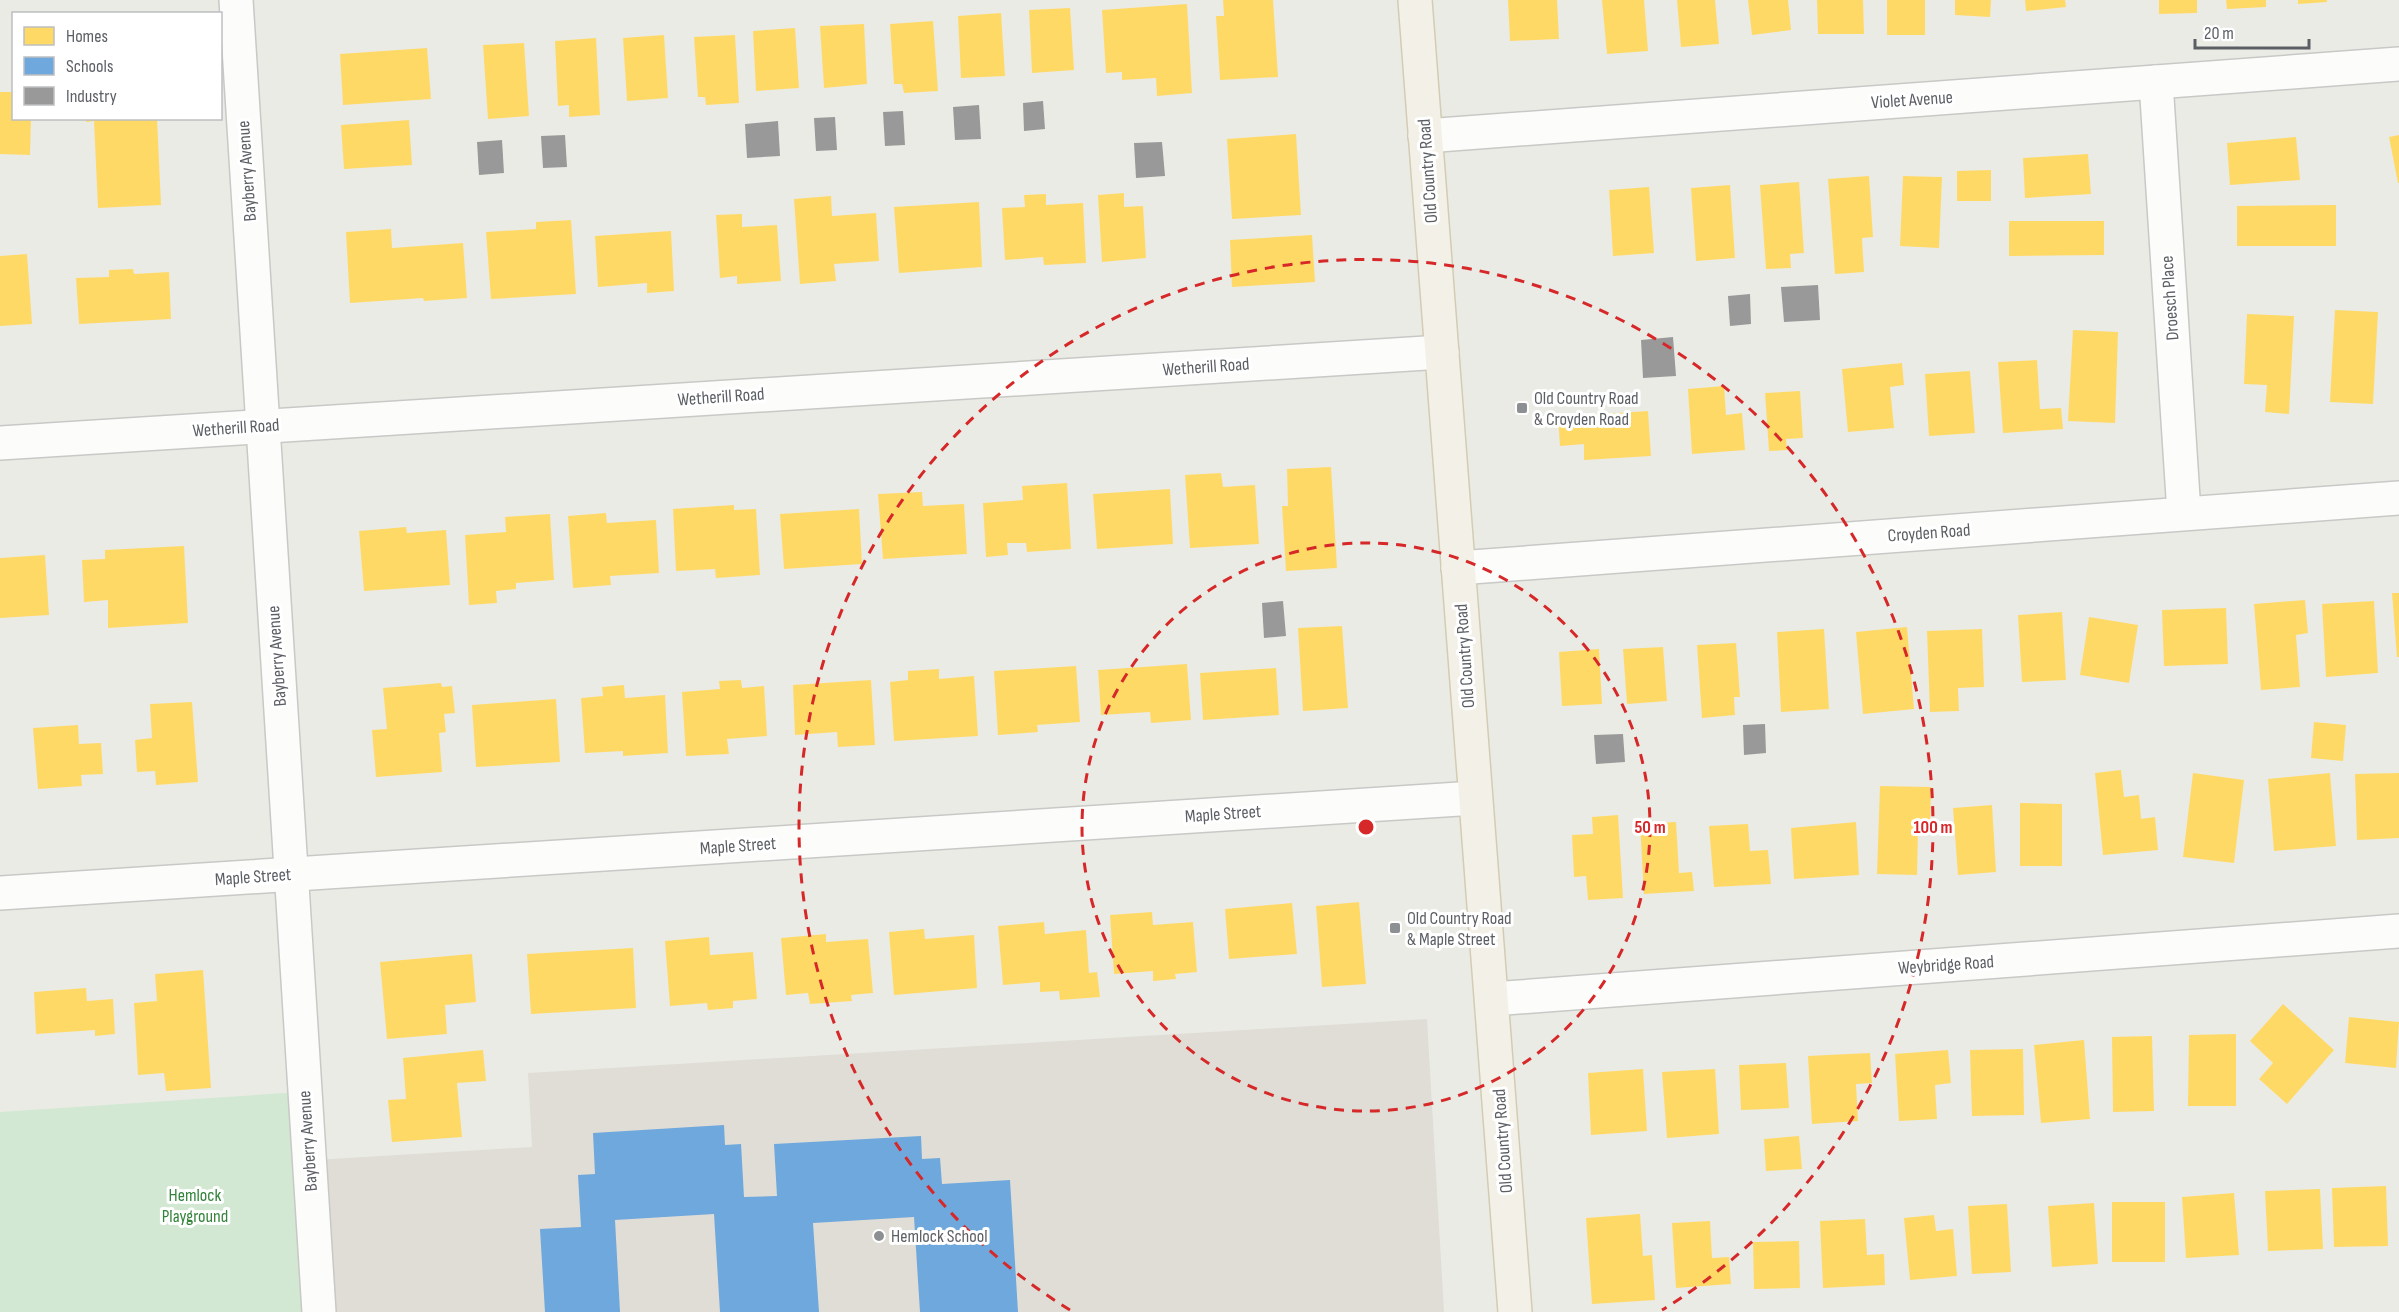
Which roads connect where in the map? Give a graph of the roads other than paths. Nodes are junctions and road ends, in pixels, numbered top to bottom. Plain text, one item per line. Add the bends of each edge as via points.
1 (236, 0) edge
2 (1415, 0) edge
3 (2399, 64) edge
4 (2156, 82) junction
5 (1425, 136) junction
6 (1442, 352) junction
7 (263, 426) junction
8 (0, 443) edge
9 (2399, 498) edge
10 (2184, 513) junction
11 (1458, 568) junction
12 (1476, 798) junction
13 (291, 874) junction
14 (0, 893) edge
15 (2399, 931) edge
16 (1492, 999) junction
17 (319, 1312) edge
18 (1515, 1312) edge

1 - 7 street, Bayberry Avenue
2 - 5 main road, Old Country Road
3 - 4 street, Violet Avenue
4 - 5 street, Violet Avenue
4 - 10 street, Droesch Place
5 - 6 main road, Old Country Road
6 - 7 street, Wetherill Road
6 - 11 main road, Old Country Road
7 - 8 street, Wetherill Road
7 - 13 street, Bayberry Avenue
9 - 10 street, Croyden Road
10 - 11 street, Croyden Road
11 - 12 main road, Old Country Road
12 - 13 street, Maple Street
12 - 16 main road, Old Country Road
13 - 14 street, Maple Street
13 - 17 street, Bayberry Avenue
15 - 16 street, Weybridge Road
16 - 18 main road, Old Country Road

